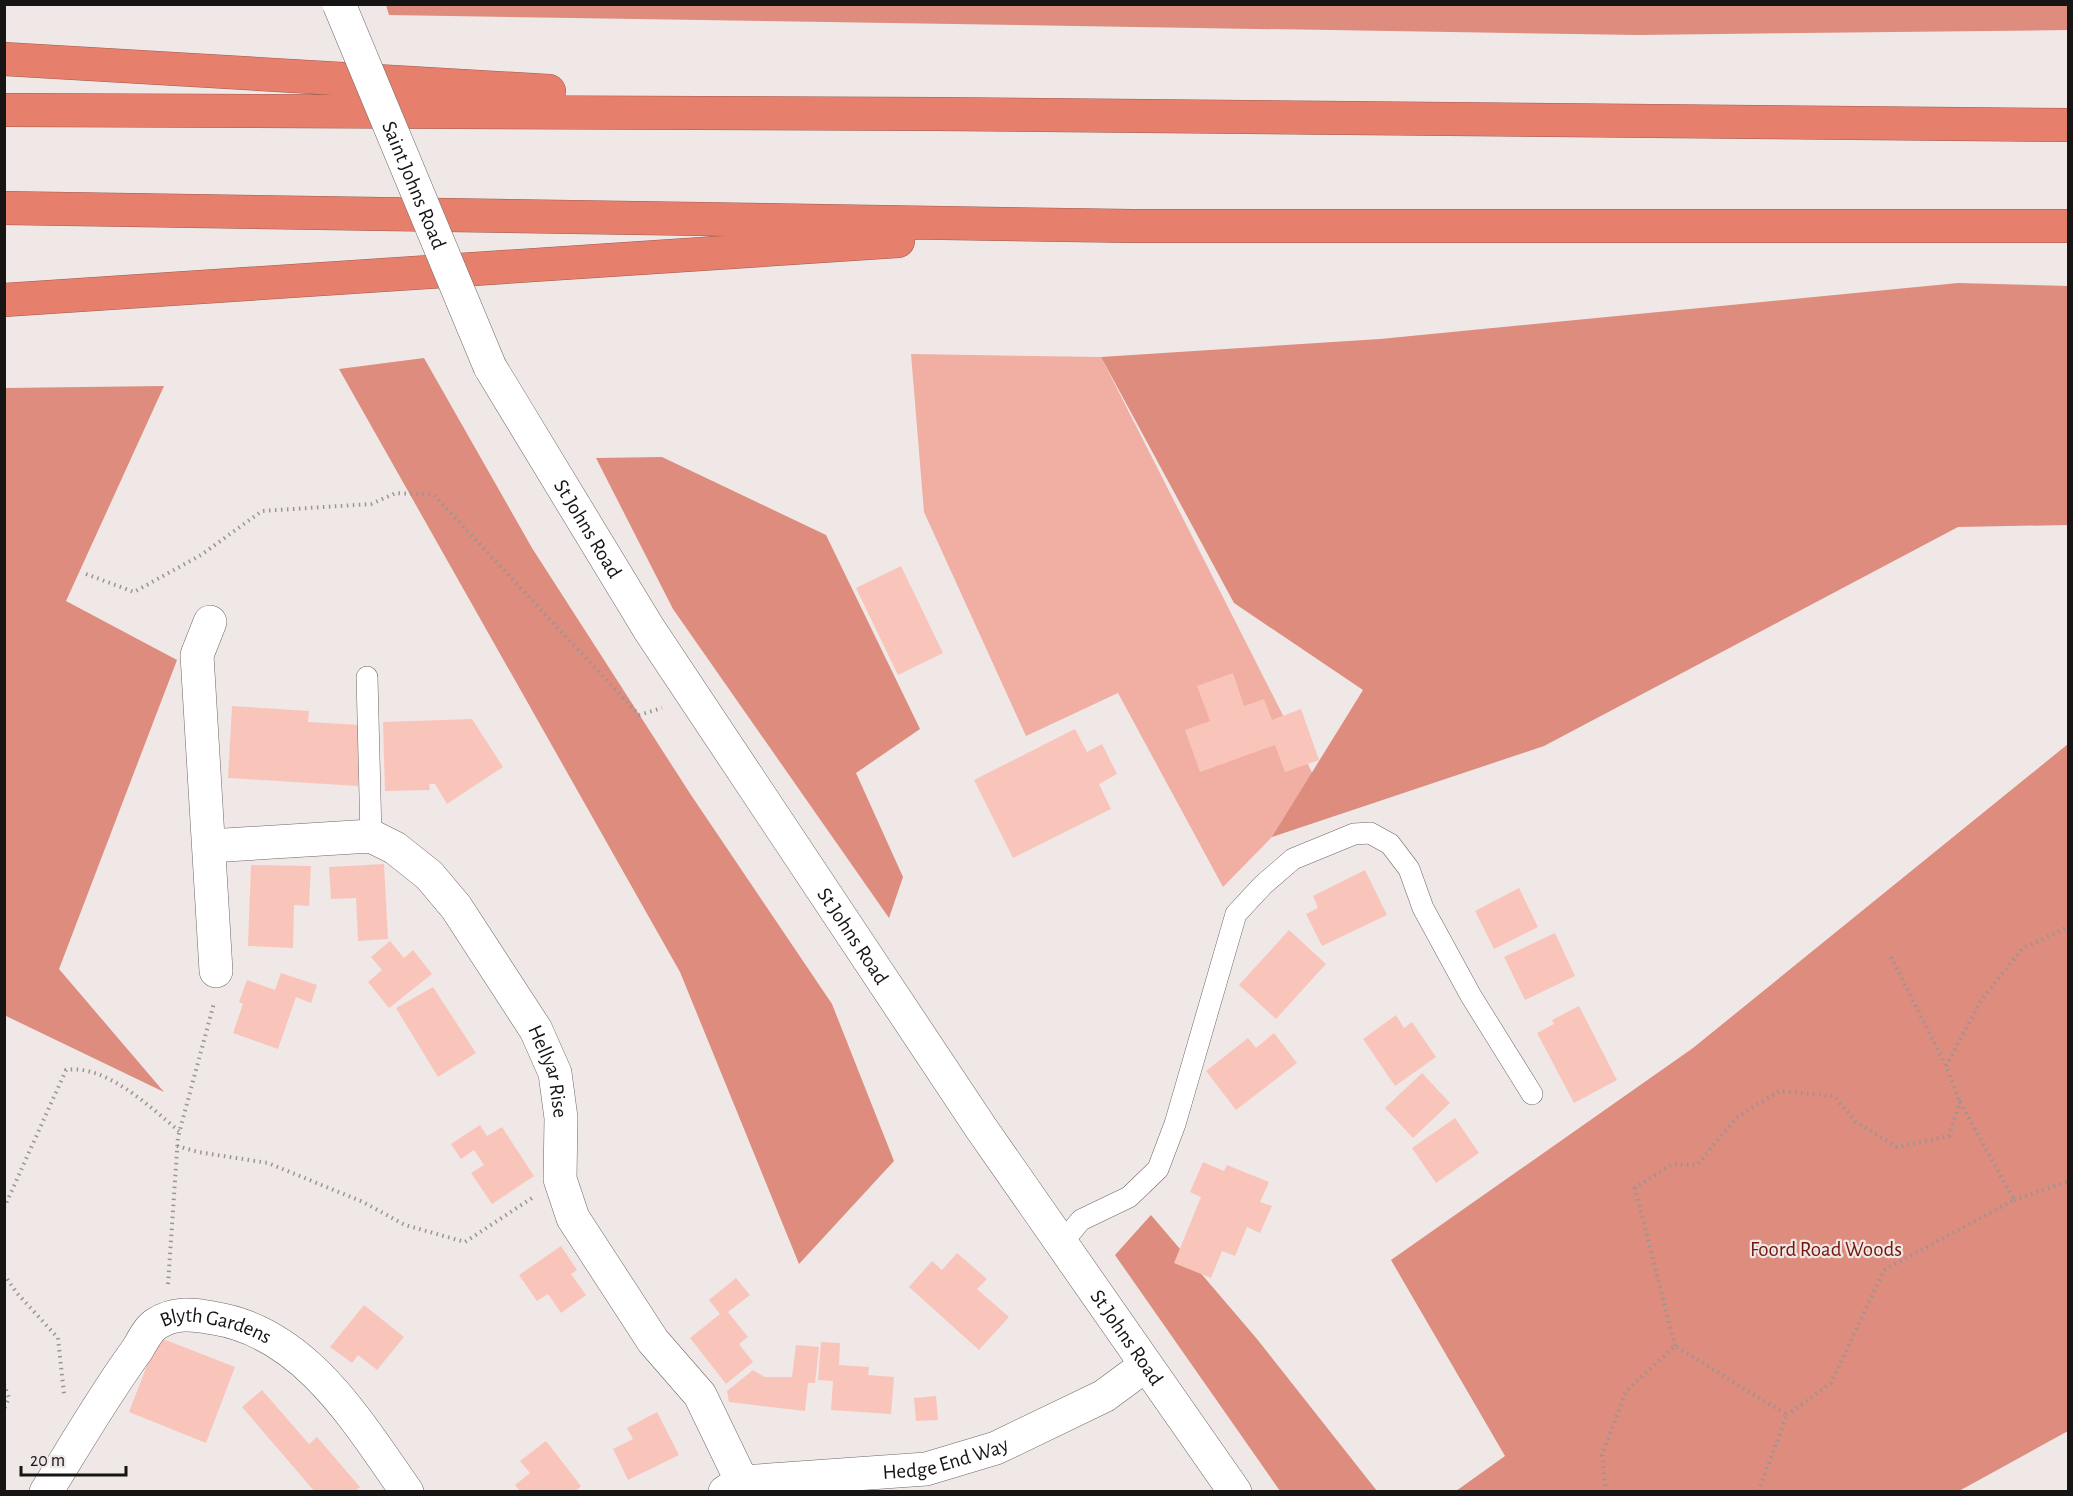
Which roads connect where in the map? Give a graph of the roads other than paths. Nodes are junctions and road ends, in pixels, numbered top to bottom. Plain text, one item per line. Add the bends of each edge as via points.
1 (339, 4) edge
2 (4, 59) edge
3 (4, 110) edge
4 (937, 114) junction
5 (2068, 125) edge
6 (4, 208) edge
7 (1133, 226) junction
8 (2068, 226) edge
9 (4, 300) edge
10 (490, 368) joint
11 (210, 622) dead end
12 (367, 677) dead end
13 (371, 836) junction
14 (209, 846) junction
15 (216, 971) road end
16 (1532, 1095) dead end
17 (1061, 1244) junction
18 (1146, 1365) junction
19 (733, 1487) edge
20 (46, 1491) edge
21 (407, 1491) edge
22 (1235, 1491) edge

1 - 10 street, Saint Johns Road, bridge
2 - 4 highway
3 - 4 highway
4 - 5 highway
6 - 7 highway
7 - 8 highway
7 - 9 highway
10 - 17 street, St Johns Road via 649,629
11 - 14 street via 197,654
12 - 13 lane
13 - 14 street
13 - 19 street, Hellyar Rise via 395,848 429,875 456,907 536,1030 555,1073 561,1118 560,1179 573,1218 653,1341 700,1395
14 - 15 street
16 - 17 lane via 1423,908 1409,869 1390,844 1370,834 1354,834 1293,859 1236,914 1175,1124 1158,1169 1129,1197 1081,1220
17 - 18 street, St Johns Road
18 - 19 street, Hedge End Way via 1104,1396 996,1448 926,1469
18 - 22 street, St Johns Road
20 - 21 street, Blyth Gardens via 155,1324 185,1313 225,1319 266,1334 301,1359 346,1406

